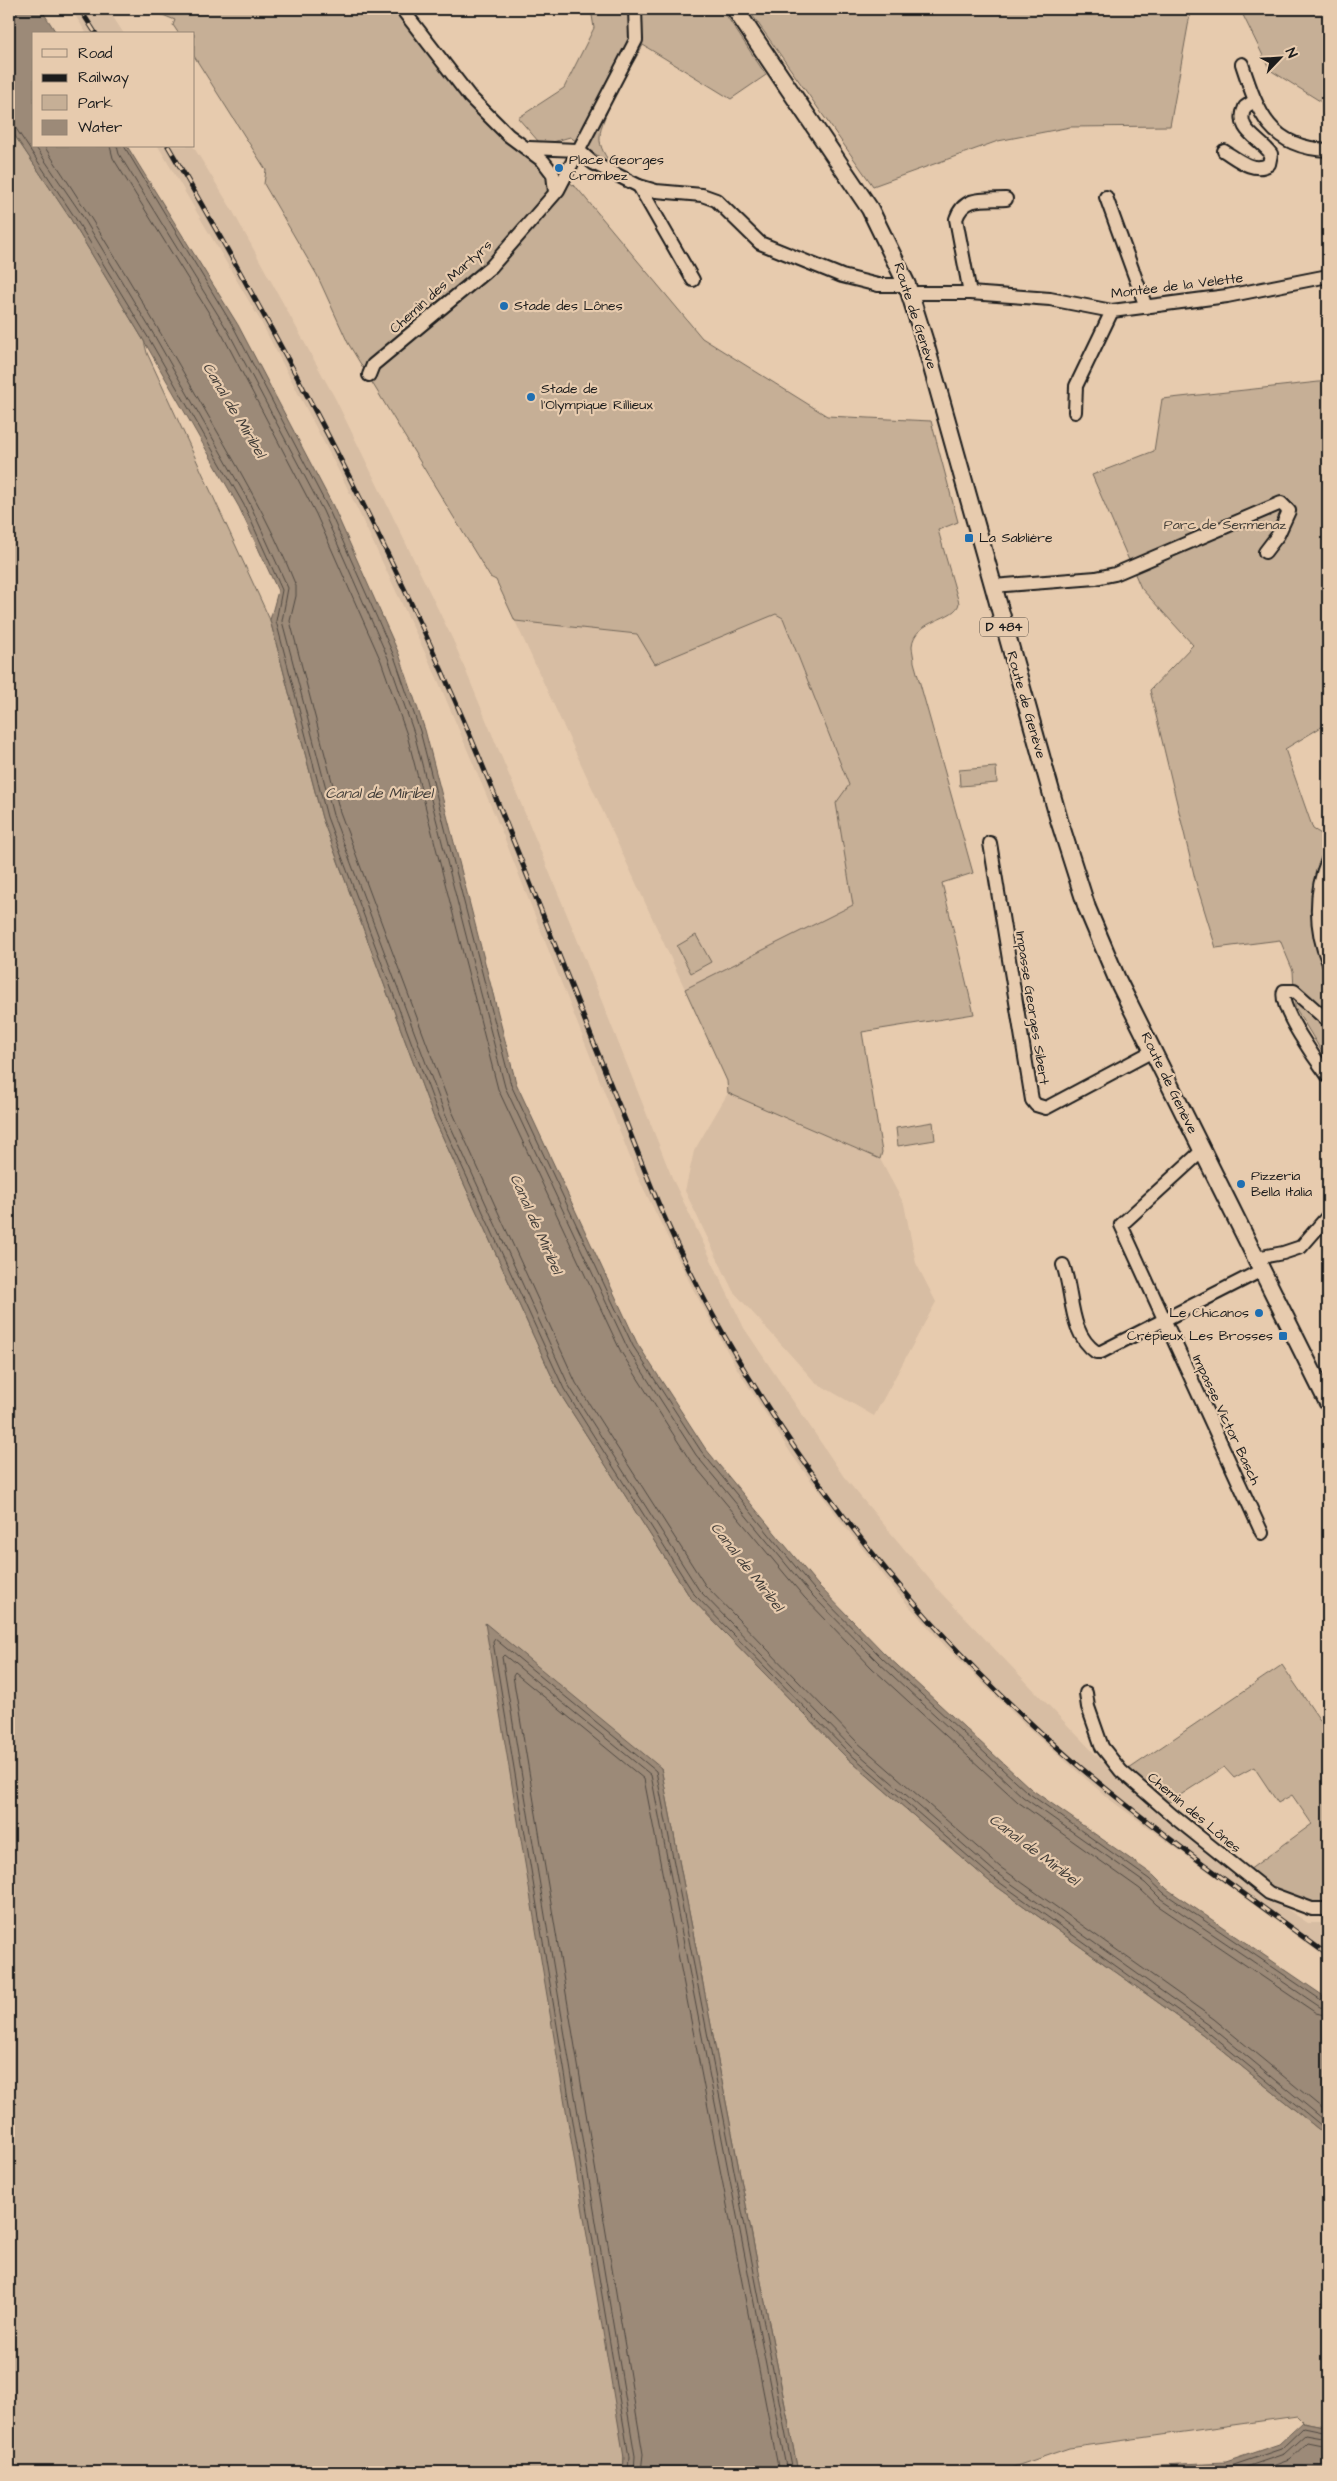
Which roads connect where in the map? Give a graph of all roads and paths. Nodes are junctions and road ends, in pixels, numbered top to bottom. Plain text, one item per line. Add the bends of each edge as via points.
1 (402, 9) edge
2 (635, 9) edge
3 (735, 9) edge
4 (1242, 64) dead end
5 (1254, 101) junction
6 (529, 148) junction
7 (578, 150) junction
8 (1328, 150) edge
9 (1224, 151) dead end
10 (640, 186) junction
11 (555, 192) junction
12 (1106, 197) dead end
13 (1006, 199) dead end
14 (1328, 276) edge
15 (693, 280) dead end
16 (908, 289) junction
17 (970, 293) junction
18 (1146, 307) junction
19 (1112, 311) junction
20 (369, 375) dead end
21 (1075, 412) dead end
22 (1265, 552) dead end
23 (992, 586) junction
24 (990, 843) dead end
25 (1328, 860) edge
26 (1328, 961) edge
27 (1328, 1021) edge
28 (1153, 1051) junction
29 (1328, 1076) edge
30 (1202, 1150) junction
31 (1328, 1216) edge
32 (1259, 1264) junction
33 (1062, 1265) dead end
34 (1164, 1320) junction
35 (1326, 1391) edge
36 (1262, 1532) dead end
37 (1086, 1693) dead end
38 (1328, 1909) edge

1 - 6 street via 470,97 508,135
2 - 7 street, Chemin des Martyrs via 636,40
3 - 16 main road, Route de Genève / D 484 via 870,209
4 - 5 street
5 - 8 street via 1264,120 1287,141
5 - 9 street via 1245,107 1242,119 1248,132 1271,154 1269,164 1252,167
6 - 7 street
6 - 11 street via 553,174
7 - 10 street, Montée de la Velette via 593,163
7 - 11 street, Chemin des Martyrs
10 - 15 street
10 - 16 street, Montée de la Velette via 716,200 760,243 842,276
11 - 20 street, Chemin des Martyrs via 491,267 373,365
12 - 18 street
13 - 17 street via 971,201 959,211 956,219
14 - 18 street, Montée de la Velette
16 - 17 street, Montée de la Velette
16 - 23 main road, Route de Genève / D 484
17 - 19 street, Montée de la Velette via 1050,299
18 - 19 street, Montée de la Velette
19 - 21 street via 1076,386
22 - 23 street via 1278,535 1289,511 1281,503 1115,574
23 - 28 main road, Route de Genève / D 484 via 1037,749 1087,908 1117,979
24 - 28 street, Impasse Georges Sibert via 1032,1100 1046,1108
25 - 26 street via 1318,905 1321,937
27 - 29 street via 1294,991 1284,991 1282,1000 1288,1012
28 - 30 main road, Route de Genève / D 484
30 - 32 main road, Route de Genève / D 484
30 - 34 street, Impasse Victor Basch via 1121,1225
31 - 32 street via 1301,1247
32 - 34 street
32 - 35 main road, Route de Genève / D 484
33 - 34 street via 1080,1334 1096,1352
34 - 36 street, Impasse Victor Basch
37 - 38 street, Chemin des Lônes via 1102,1747 1121,1771 1269,1893 1312,1909

